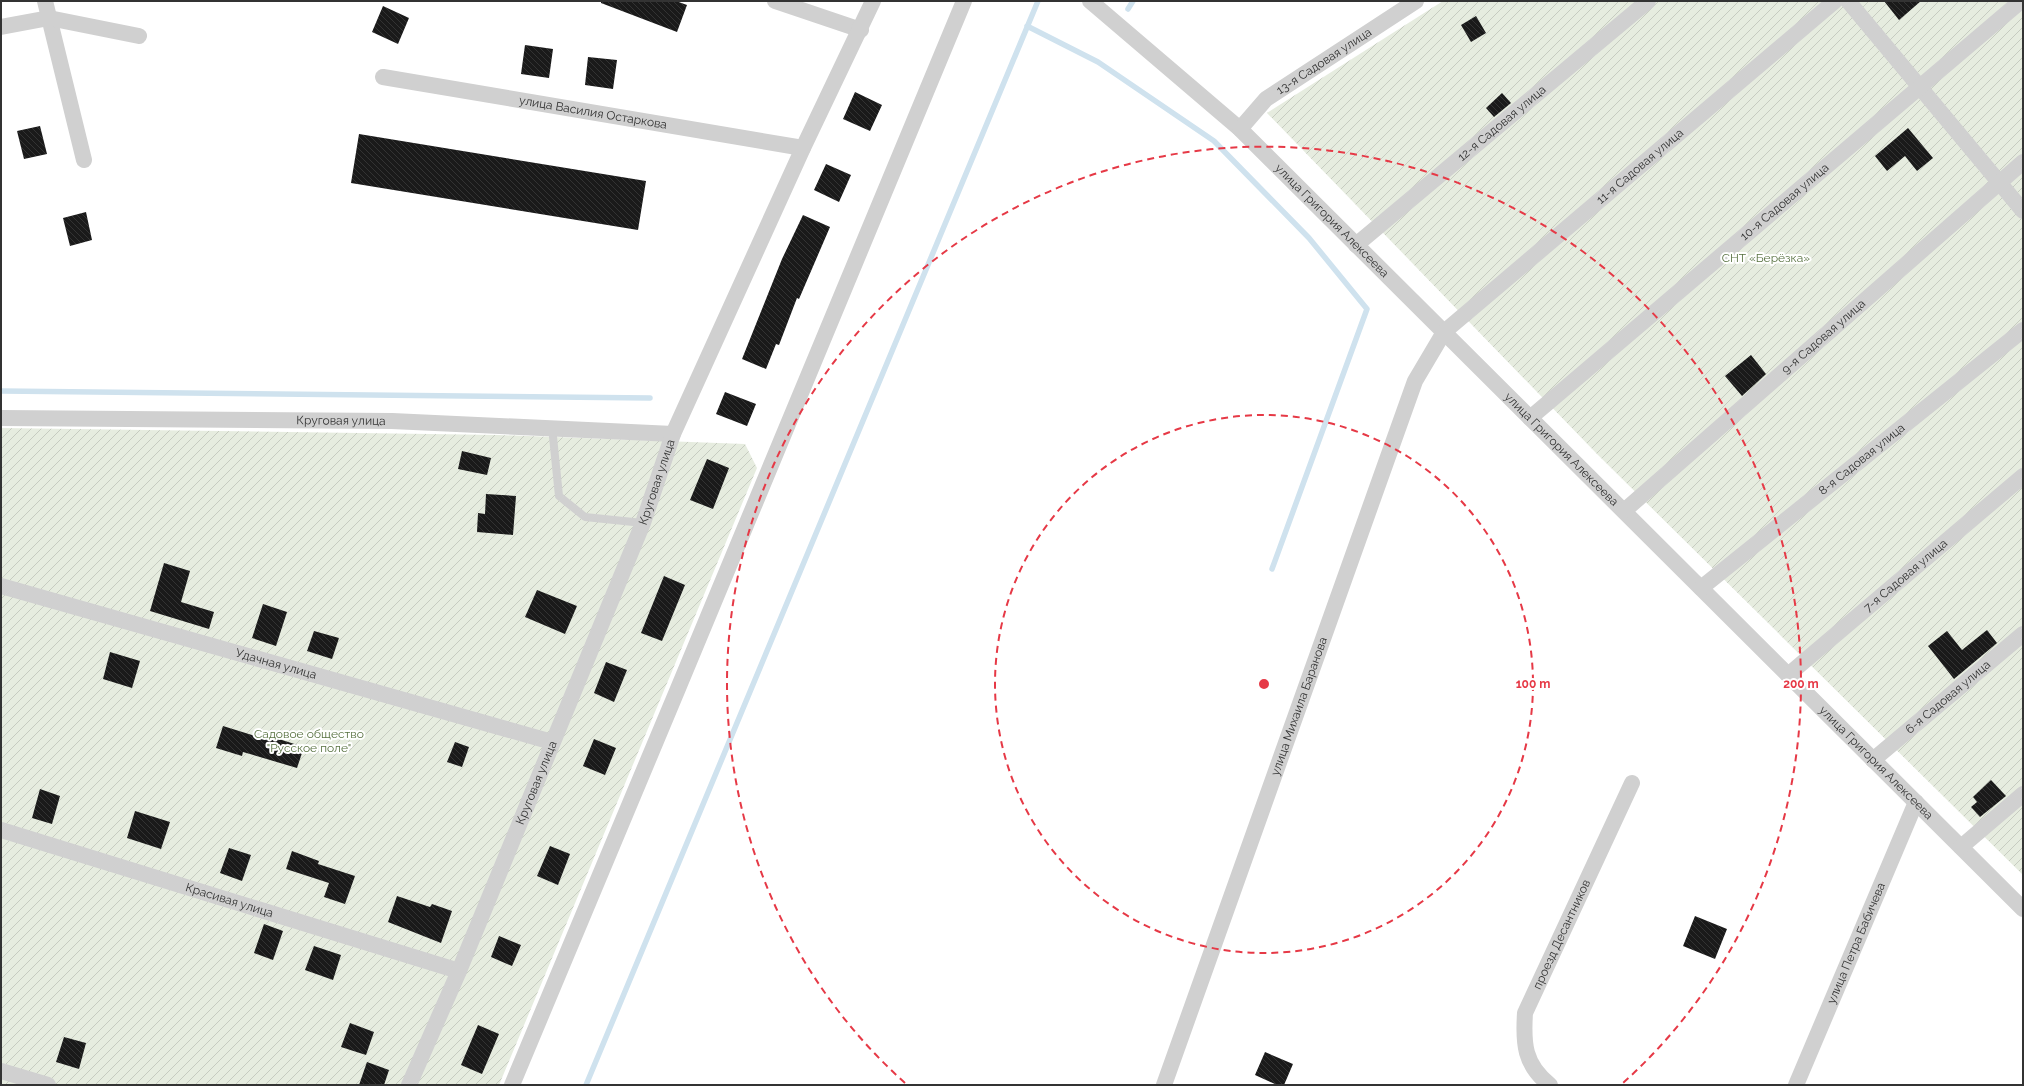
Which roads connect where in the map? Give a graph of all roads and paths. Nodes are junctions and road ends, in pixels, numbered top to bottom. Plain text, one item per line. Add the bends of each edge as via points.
1 (45, 1) edge
2 (775, 1) edge
3 (873, 1) edge
4 (964, 1) edge
5 (1090, 1) edge
6 (1416, 1) edge
7 (1648, 1) edge
8 (1835, 1) edge
9 (1848, 1) edge
10 (2021, 1) edge
11 (49, 18) junction
12 (1, 27) edge
13 (861, 30) junction
14 (139, 36) dead end
15 (383, 77) dead end
16 (1920, 86) junction
17 (1240, 129) junction
18 (803, 148) junction
19 (84, 160) dead end
20 (2023, 162) edge
21 (1999, 182) junction
22 (2023, 211) edge
23 (1356, 245) junction
24 (2023, 330) edge
25 (1444, 332) junction
26 (1, 418) edge
27 (1530, 418) junction
28 (552, 427) junction
29 (673, 434) junction
30 (2023, 476) edge
31 (1624, 511) junction
32 (642, 522) junction
33 (1, 586) edge
34 (1701, 588) junction
35 (2023, 634) edge
36 (1788, 675) junction
37 (552, 742) junction
38 (1873, 760) junction
39 (1632, 783) dead end
40 (2023, 794) edge
41 (1916, 802) junction
42 (1, 830) edge
43 (1961, 847) junction
44 (2023, 909) edge
45 (459, 971) junction
46 (1, 1071) edge
47 (48, 1085) edge
48 (410, 1085) edge
49 (512, 1085) edge
50 (1164, 1085) edge
51 (1550, 1085) edge
52 (1796, 1085) edge

1 - 11 street
2 - 13 street
3 - 13 street
4 - 49 street
5 - 17 street, улица Григория Алексеева
6 - 17 street, 13-я Садовая улица via 1266,99
7 - 23 street, 12-я Садовая улица
8 - 25 street, 11-я Садовая улица
9 - 16 street
10 - 16 street, 10-я Садовая улица
11 - 12 street
11 - 14 street
11 - 19 street
13 - 18 street
15 - 18 street, улица Василия Остаркова
16 - 21 street
16 - 27 street, 10-я Садовая улица
17 - 23 street, улица Григория Алексеева
18 - 29 street
20 - 21 street, 9-я Садовая улица
21 - 22 street
21 - 31 street, 9-я Садовая улица
23 - 25 street, улица Григория Алексеева
24 - 34 street, 8-я Садовая улица
25 - 27 street, улица Григория Алексеева
25 - 50 street, улица Михаила Баранова via 1415,380
26 - 28 street, Круговая улица via 392,421
27 - 31 street, улица Григория Алексеева
28 - 29 street, Круговая улица
28 - 32 lane via 559,496 585,517
29 - 32 street, Круговая улица
30 - 36 street, 7-я Садовая улица
31 - 34 street, улица Григория Алексеева
32 - 37 street, Круговая улица
33 - 37 street, Удачная улица
34 - 36 street, улица Григория Алексеева
35 - 38 street, 6-я Садовая улица
36 - 38 street, улица Григория Алексеева
37 - 45 street, Круговая улица
38 - 41 street, улица Григория Алексеева
39 - 51 street, проезд Десантников via 1525,1013 1523,1035 1526,1054
40 - 43 street
41 - 43 street, улица Григория Алексеева
41 - 52 street, улица Петра Бабичева
42 - 45 street, Красивая улица
43 - 44 street, улица Григория Алексеева
45 - 48 street, Круговая улица
46 - 47 street

